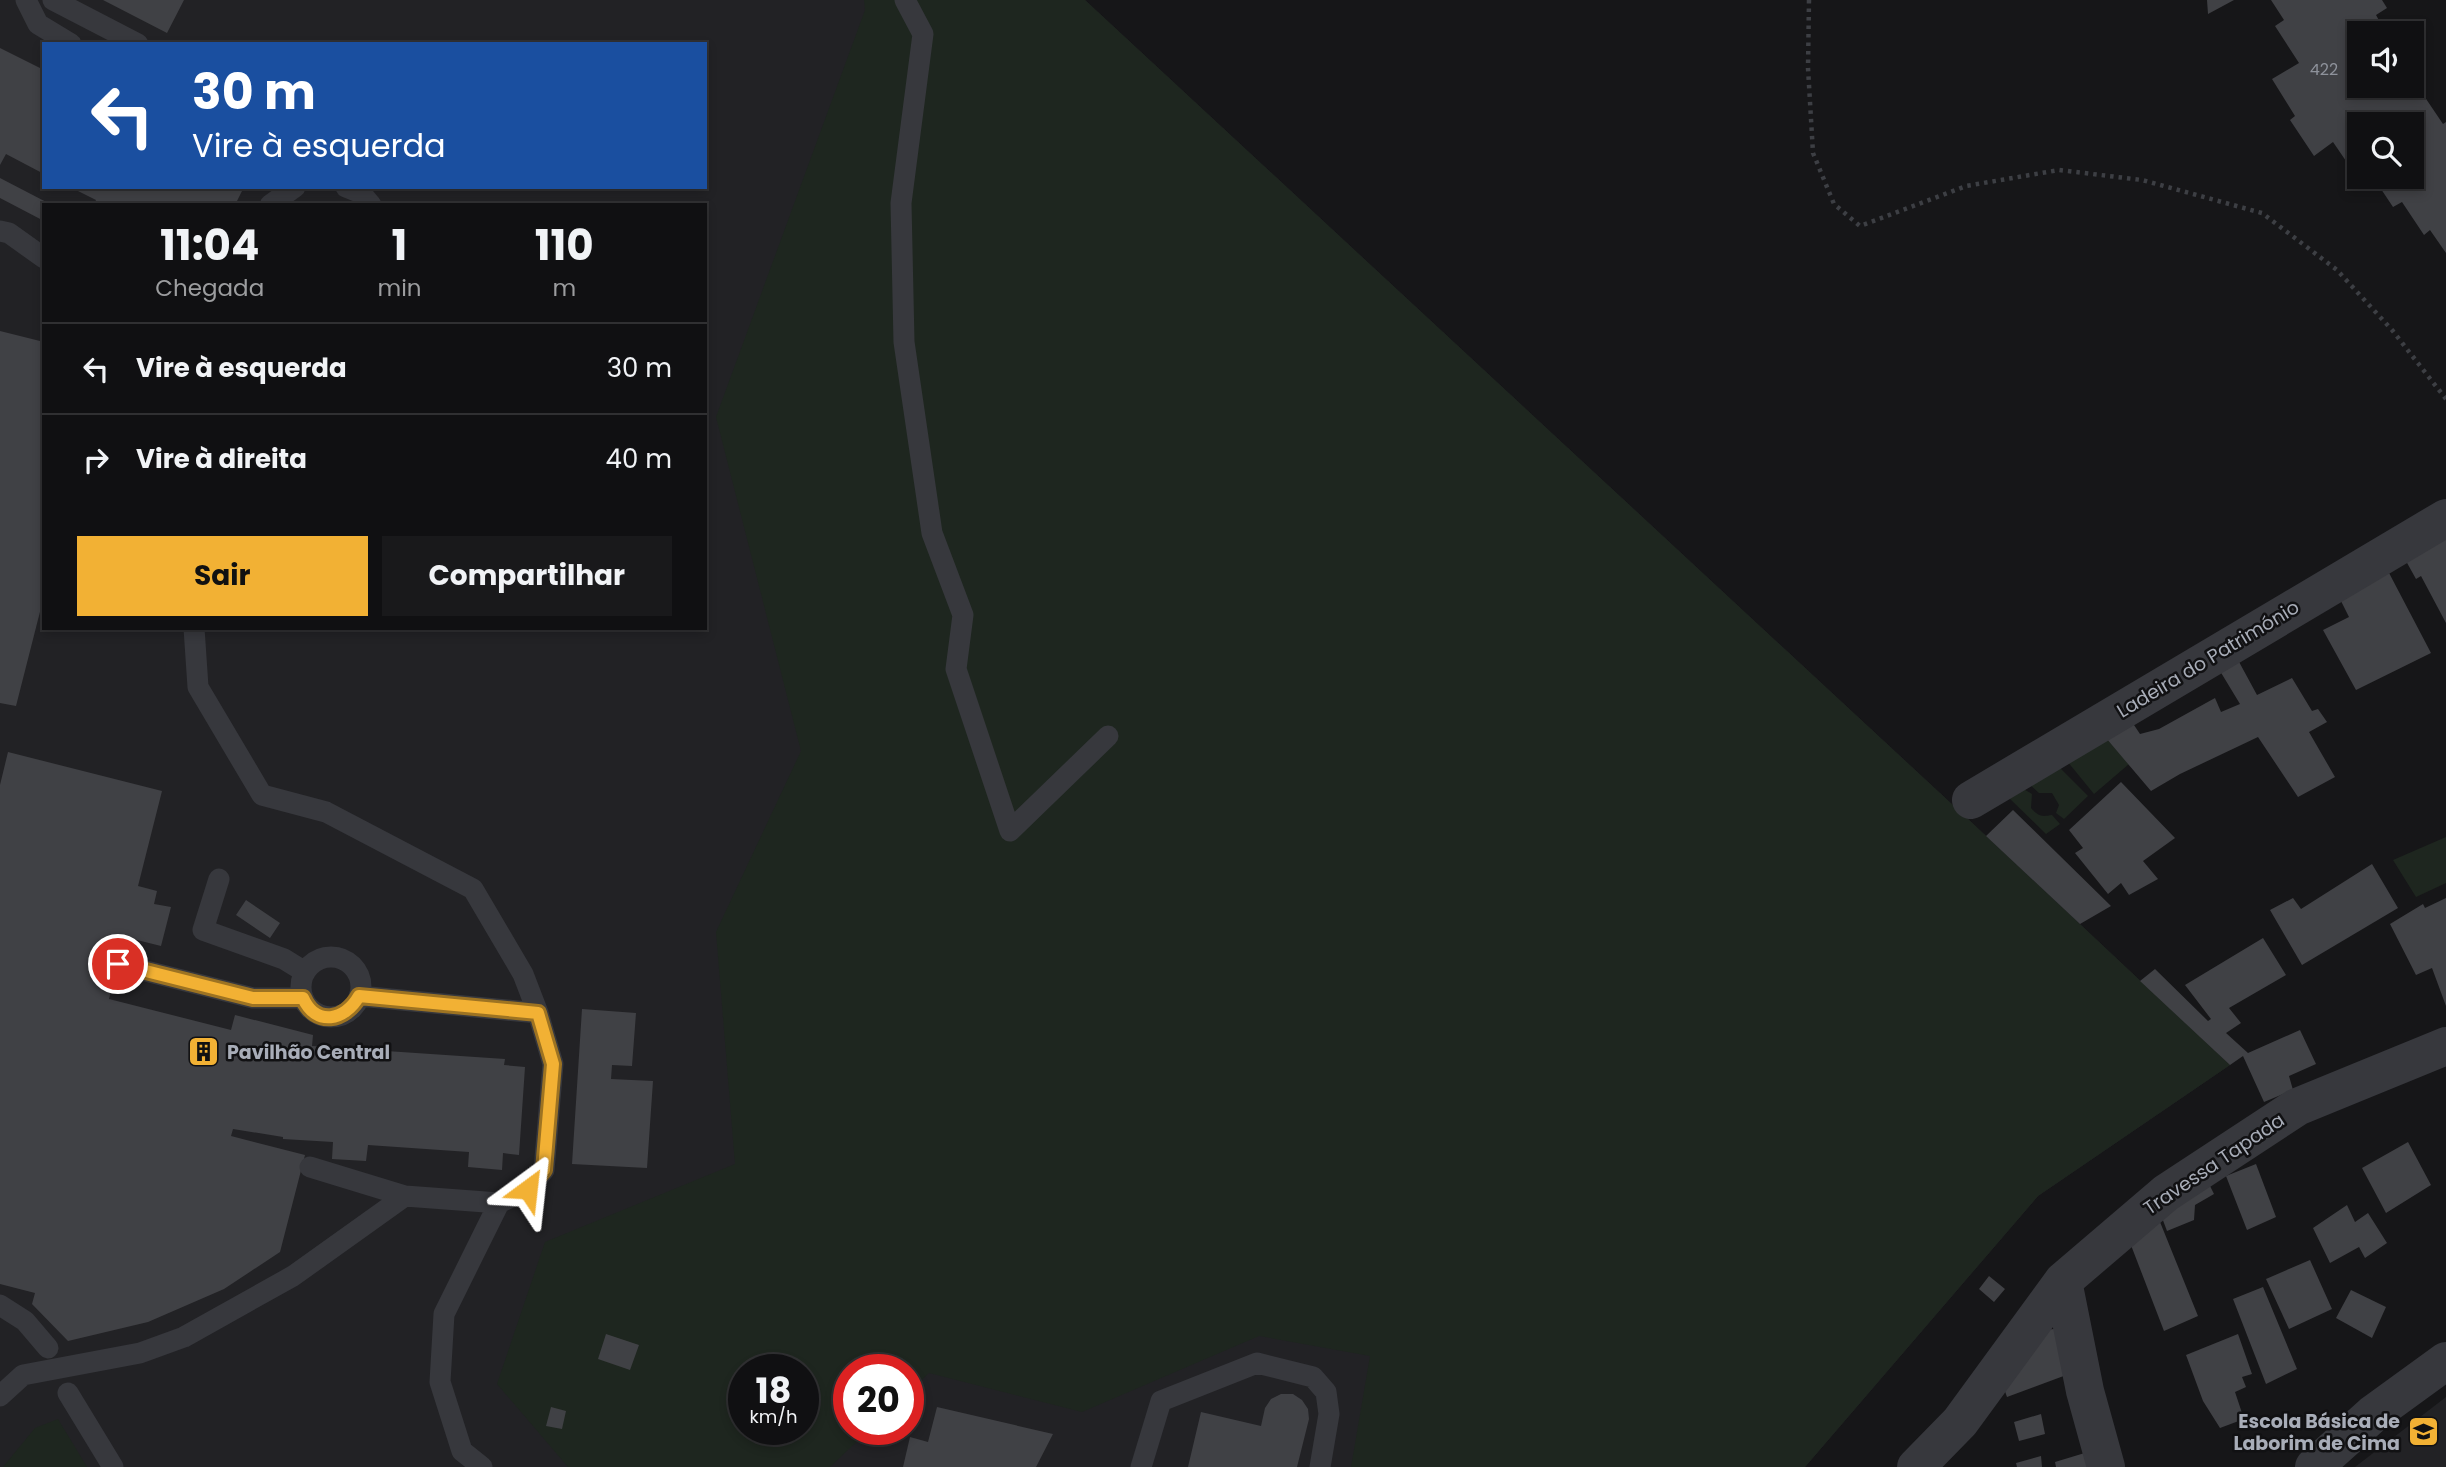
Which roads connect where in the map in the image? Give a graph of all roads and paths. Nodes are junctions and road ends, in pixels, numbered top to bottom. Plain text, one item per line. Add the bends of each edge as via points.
1 (26, 0) edge
2 (53, 0) edge
3 (905, 0) edge
4 (1809, 0) edge
5 (68, 42) edge
6 (134, 42) edge
7 (292, 189) edge
8 (351, 189) edge
9 (273, 203) edge
10 (369, 203) edge
11 (0, 231) edge
12 (42, 257) edge
13 (2446, 399) edge
14 (2446, 518) edge
15 (194, 630) edge
16 (1108, 736) dead end
17 (1971, 800) dead end
18 (219, 879) dead end
19 (118, 964) dead end
20 (305, 972) junction
21 (359, 996) junction
22 (303, 998) junction
23 (538, 1013) junction
24 (2446, 1046) edge
25 (310, 1167) dead end
26 (405, 1196) junction
27 (499, 1203) junction
28 (2063, 1281) junction
29 (0, 1305) edge
30 (48, 1348) dead end
31 (2446, 1361) edge
32 (68, 1393) dead end
33 (0, 1396) edge
34 (113, 1467) edge
35 (482, 1467) edge
36 (1141, 1467) edge
37 (1320, 1467) edge
38 (1916, 1467) edge
39 (2106, 1467) edge
40 (2314, 1467) edge

1 - 5 lane via 38,24
2 - 6 lane
3 - 16 lane via 923,34 901,203 904,342 932,533 963,615 956,669 1010,831
4 - 13 path via 1813,153 1833,204 1860,226 1966,186 2059,170 2143,180 2262,212 2337,270
7 - 9 lane
8 - 10 lane
11 - 12 lane
14 - 17 street, Ladeira do Património
15 - 23 lane via 198,687 262,795 326,812 473,889 523,974
18 - 20 lane via 203,930 284,959
19 - 22 lane via 253,998
20 - 21 lane via 315,961 343,960 355,969
20 - 22 lane via 300,985
21 - 22 lane via 352,1009 326,1017 312,1011
21 - 23 lane
23 - 27 lane via 553,1064 544,1170 528,1189
24 - 28 street, Travessa Tapada via 2297,1107 2166,1193
25 - 26 lane
26 - 27 lane
26 - 33 lane via 293,1276 184,1337 140,1353 23,1375
27 - 35 lane via 444,1314 440,1382 462,1451
28 - 38 street, Travessa Tapada via 1960,1422
28 - 39 street
29 - 30 lane via 25,1321
31 - 40 street via 2373,1415
32 - 34 lane
36 - 37 lane via 1161,1401 1257,1363 1313,1377 1326,1392 1329,1414

